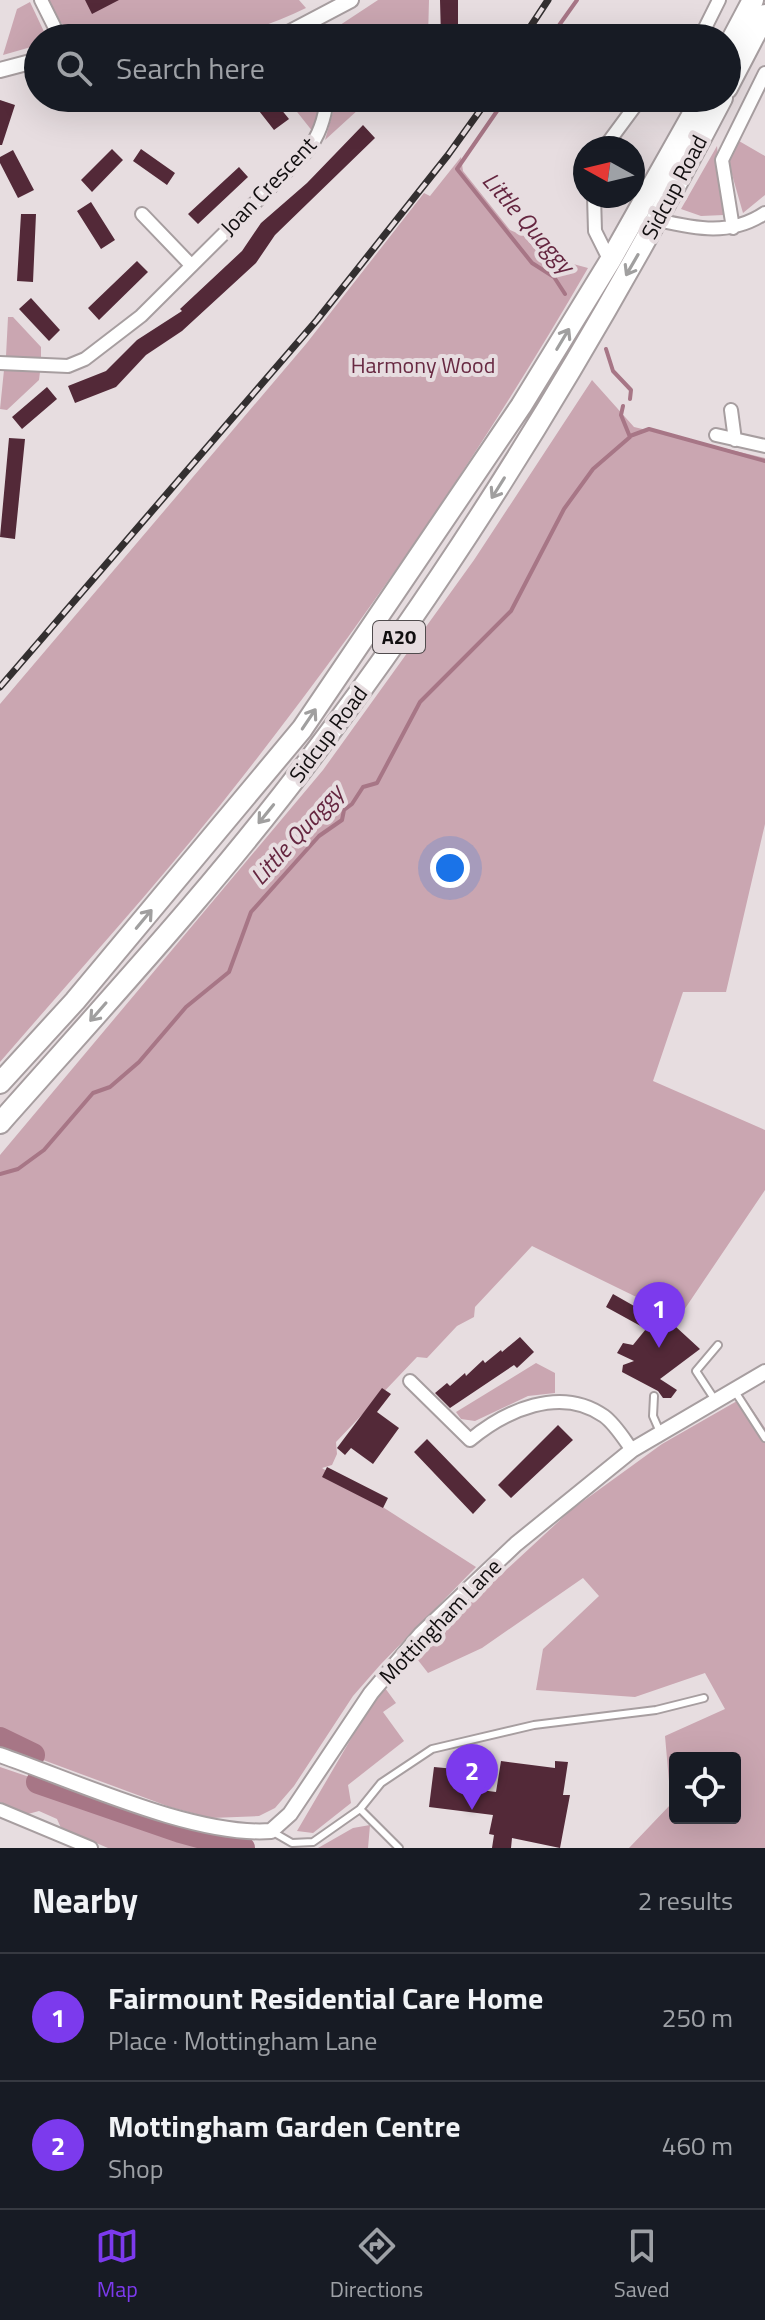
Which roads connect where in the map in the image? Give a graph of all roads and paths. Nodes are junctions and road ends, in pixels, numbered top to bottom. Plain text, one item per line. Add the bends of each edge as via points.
1 (41, 0) edge
2 (351, 0) edge
3 (719, 0) edge
4 (753, 0) edge
5 (765, 15) edge
6 (53, 24) edge
7 (321, 24) edge
8 (707, 24) edge
9 (740, 24) edge
10 (741, 61) edge
11 (24, 64) edge
12 (0, 70) edge
13 (765, 73) edge
14 (326, 112) edge
15 (631, 112) edge
16 (694, 112) edge
17 (715, 112) edge
18 (613, 136) edge
19 (594, 208) edge
20 (765, 213) edge
21 (142, 214) dead end
22 (658, 220) junction
23 (733, 228) junction
24 (610, 261) junction
25 (190, 264) junction
26 (0, 363) edge
27 (731, 410) dead end
28 (716, 435) dead end
29 (735, 440) junction
30 (765, 446) edge
31 (0, 1083) edge
32 (0, 1123) edge
33 (718, 1345) dead end
34 (765, 1372) edge
35 (410, 1381) dead end
36 (734, 1390) junction
37 (654, 1396) dead end
38 (715, 1400) junction
39 (660, 1432) junction
40 (765, 1438) edge
41 (632, 1450) junction
42 (704, 1698) dead end
43 (0, 1755) edge
44 (360, 1809) junction
45 (0, 1810) edge
46 (271, 1831) junction
47 (91, 1848) edge
48 (270, 1848) edge
49 (399, 1848) edge

1 - 6 street
2 - 7 street
3 - 8 street
4 - 9 highway
5 - 10 highway
11 - 12 street
13 - 23 street, Sidcup Road via 722,160
14 - 25 street, Joan Crescent via 307,151
15 - 18 street
16 - 24 highway, Sidcup Road / A20
17 - 22 highway, Sidcup Road / A20
19 - 24 street via 595,231
20 - 23 street
21 - 25 street
22 - 23 street
22 -> 32 highway, Sidcup Road / A20 via 453,561 319,748 219,874
31 -> 24 highway, Sidcup Road / A20 via 302,729 448,519
25 - 26 street, Joan Crescent via 141,316 85,359 68,366
27 - 29 street
28 - 29 street
29 - 30 street
33 - 38 lane via 696,1371
34 - 36 street, Mottingham Lane
35 - 41 street via 470,1440 502,1416 566,1403 605,1417
36 - 38 street, Mottingham Lane
36 - 40 lane
37 - 39 lane via 653,1416
38 - 39 street, Mottingham Lane
39 - 41 street, Mottingham Lane
41 - 46 street, Mottingham Lane via 516,1544 421,1634 371,1693 290,1814
42 - 44 lane via 656,1710 534,1725 432,1749 381,1783
43 - 46 street via 182,1818 234,1832
44 - 46 lane via 313,1842 292,1843
44 - 49 lane
45 - 47 street
46 - 48 street

